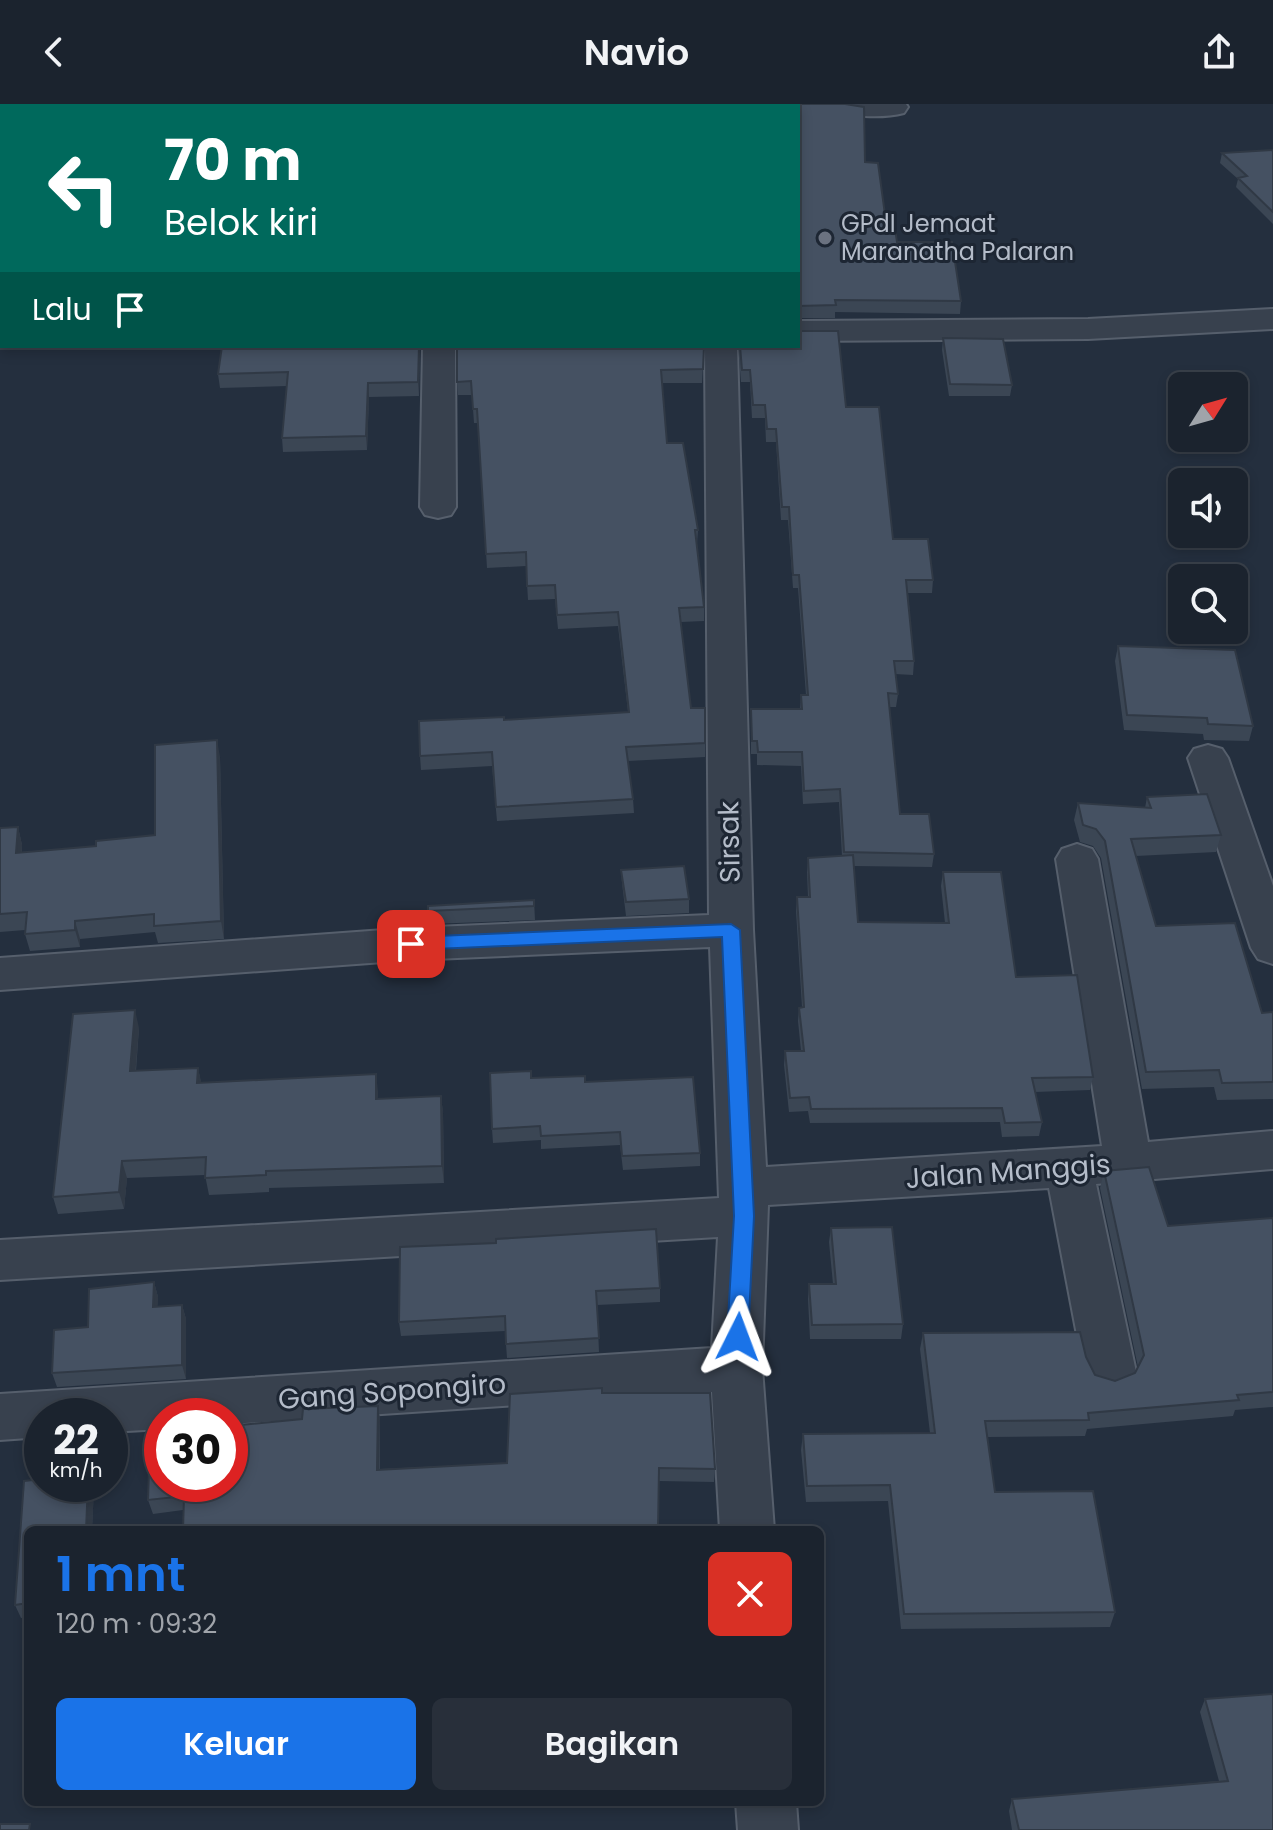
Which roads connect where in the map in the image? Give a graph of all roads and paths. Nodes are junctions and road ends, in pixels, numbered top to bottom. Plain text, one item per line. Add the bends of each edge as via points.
1 (835, 104) edge
2 (894, 107) dead end
3 (1273, 319) edge
4 (800, 331) edge
5 (439, 348) edge
6 (721, 348) edge
7 (438, 507) dead end
8 (1208, 758) dead end
9 (1077, 859) dead end
10 (731, 930) junction
11 (1273, 948) edge
12 (0, 974) edge
13 (1273, 1150) edge
14 (1128, 1163) junction
15 (1069, 1168) junction
16 (743, 1201) junction
17 (0, 1260) edge
18 (736, 1368) junction
19 (1110, 1372) dead end
20 (0, 1417) edge
21 (747, 1526) edge
22 (766, 1806) edge
23 (768, 1830) edge

1 - 2 street
3 - 4 street via 1088,329
5 - 7 street
6 - 10 street, Sirsak
8 - 11 street
9 - 14 street
10 - 12 street via 411,944
10 - 16 street, Sirsak
13 - 14 street, Jalan Manggis
14 - 15 street, Jalan Manggis
15 - 16 street, Jalan Manggis
15 - 19 street
16 - 17 street, Jalan Manggis
16 - 18 street, Sirsak
18 - 20 street, Gang Sopongiro
18 - 21 street, Sirsak
22 - 23 street

